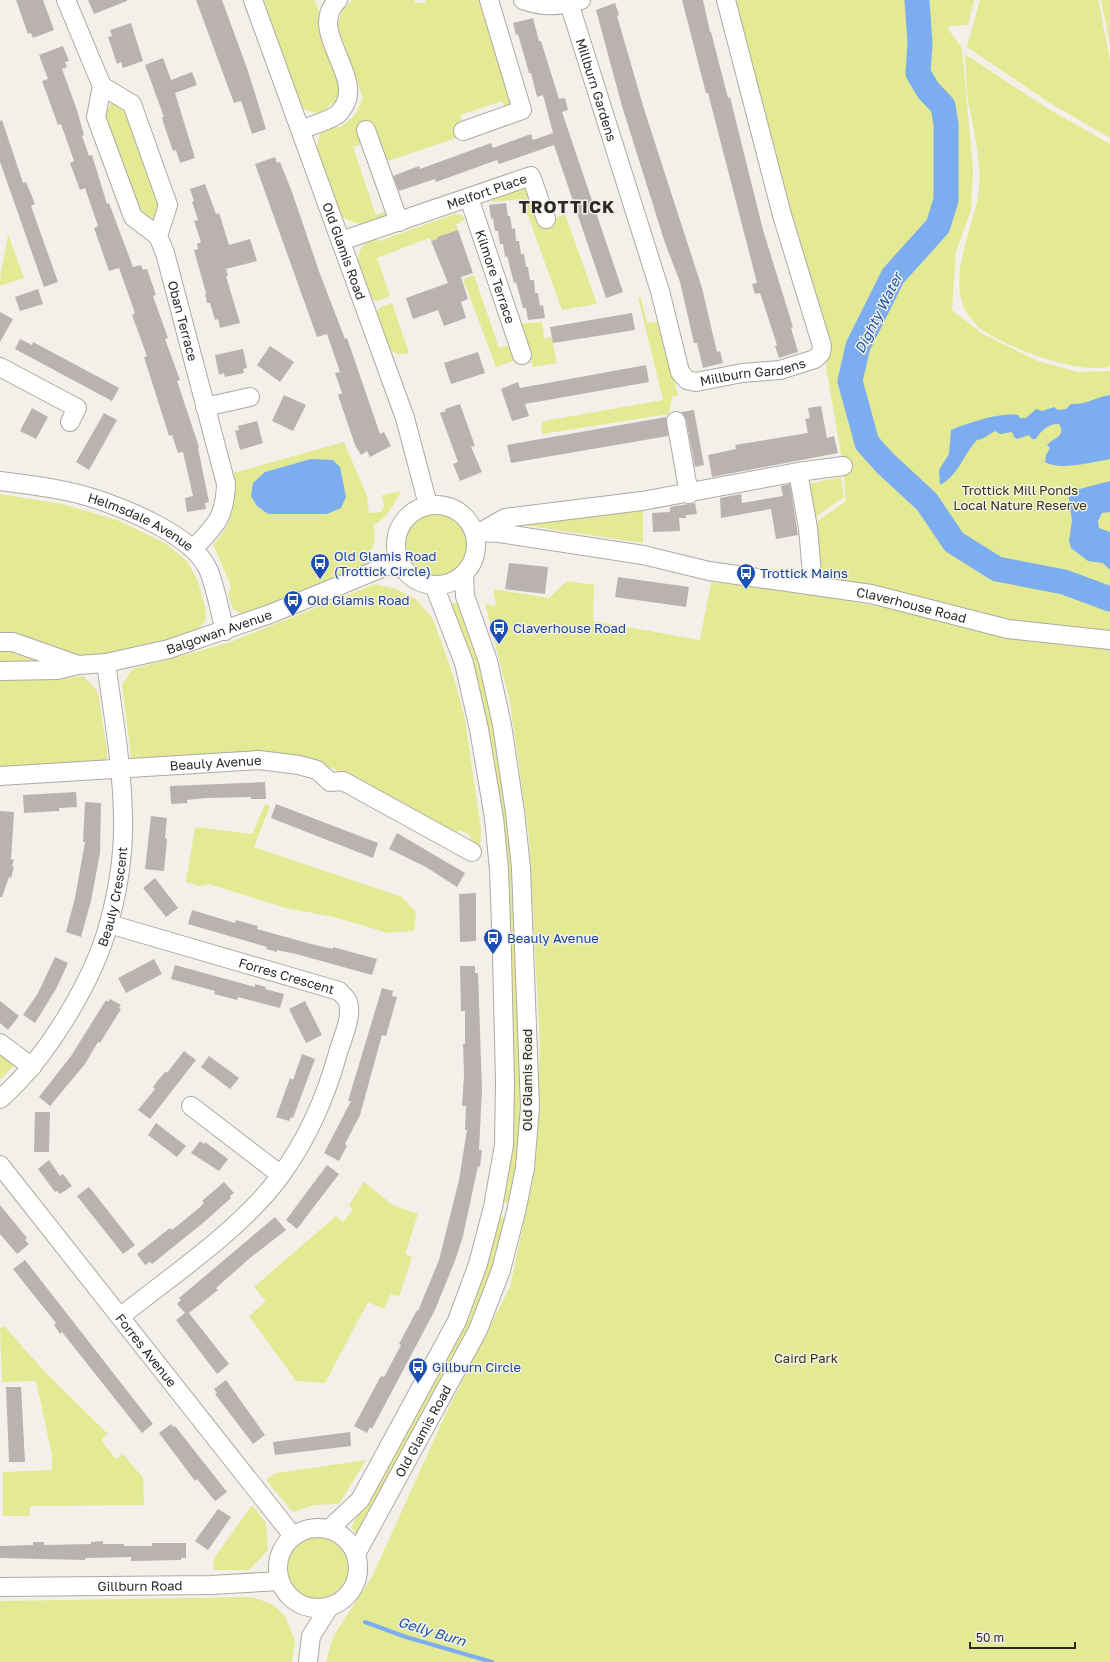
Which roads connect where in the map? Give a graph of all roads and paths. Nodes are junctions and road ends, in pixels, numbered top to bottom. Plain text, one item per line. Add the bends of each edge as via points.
1 (66, 0) edge
2 (252, 0) edge
3 (338, 0) edge
4 (489, 0) edge
5 (523, 0) edge
6 (726, 0) edge
7 (575, 2) edge
8 (102, 86) junction
9 (301, 130) junction
10 (366, 130) dead end
11 (463, 131) dead end
12 (469, 198) junction
13 (546, 220) dead end
14 (399, 222) junction
15 (158, 236) junction
16 (341, 241) junction
17 (522, 356) dead end
18 (0, 367) edge
19 (250, 397) dead end
20 (206, 407) junction
21 (676, 421) dead end
22 (70, 422) dead end
23 (843, 466) dead end
24 (798, 472) junction
25 (0, 481) edge
26 (689, 494) junction
27 (428, 505) junction
28 (477, 533) junction
29 (193, 549) junction
30 (399, 561) junction
31 (464, 575) junction
32 (813, 585) junction
33 (434, 586) junction
34 (225, 631) junction
35 (1110, 640) edge
36 (0, 642) edge
37 (106, 663) junction
38 (78, 665) junction
39 (0, 671) edge
40 (121, 768) junction
41 (0, 776) edge
42 (465, 844) dead end
43 (109, 924) junction
44 (0, 1042) edge
45 (32, 1066) junction
46 (0, 1098) edge
47 (191, 1106) dead end
48 (0, 1165) edge
49 (281, 1176) junction
50 (493, 1207) junction
51 (516, 1212) junction
52 (120, 1317) junction
53 (329, 1529) junction
54 (293, 1536) junction
55 (356, 1554) junction
56 (280, 1581) junction
57 (0, 1587) edge
58 (296, 1602) junction
59 (330, 1606) junction
60 (311, 1636) junction
61 (308, 1662) edge

1 - 8 street
2 - 9 street, Old Glamis Road
3 - 9 street via 329,18 330,37 348,80 348,101 336,116
4 - 11 street via 522,110
5 - 7 street, Millburn Gardens via 540,6
6 - 7 street, Millburn Gardens via 782,215 822,346 821,353 815,360 780,370 742,373 696,382 687,380 680,372 660,291
8 - 15 street via 96,117 132,217
8 - 15 street via 132,104 168,205
9 - 16 street, Old Glamis Road
10 - 14 street
12 - 13 street, Melfort Place via 531,176
12 - 14 street, Melfort Place
12 - 17 street, Kilmore Terrace
14 - 16 street, Melfort Place
15 - 20 street, Oban Terrace via 165,253
16 - 27 street, Old Glamis Road via 405,418
18 - 22 street via 78,408
19 - 20 street
20 - 29 street, Oban Terrace via 226,484 225,500 222,513 214,527
21 - 26 street
23 - 24 street
24 - 26 street
24 - 32 street via 808,528
25 - 29 street, Helmsdale Avenue via 54,489 96,499 168,530
26 - 28 street via 505,518
27 - 28 street via 442,505 455,509 465,516
27 - 30 street via 414,511 403,521 397,534 395,548
28 - 31 street via 476,555
28 - 32 street, Claverhouse Road via 499,533 643,555 709,571
29 - 34 street, Helmsdale Avenue via 208,568
30 - 33 street via 407,574 420,582
30 - 34 street, Balgowan Avenue
31 - 33 street via 450,583
31 - 51 street, Old Glamis Road via 465,596 488,660 502,725 521,868 530,1107 525,1168
32 - 35 street, Claverhouse Road via 871,594 1008,629
33 - 50 street, Old Glamis Road via 464,663 480,729 499,869 505,1082 504,1145
34 - 37 street, Balgowan Avenue via 169,649
36 - 38 street, Balgowan Avenue via 13,642
37 - 38 street, Balgowan Avenue
37 - 40 street, Beauly Crescent
38 - 39 street, Balgowan Avenue via 57,670
40 - 41 street, Beauly Avenue
40 - 42 street, Beauly Avenue via 259,760 299,765 316,770 330,782 342,781
40 - 43 street, Beauly Crescent via 124,817 121,855
43 - 45 street, Beauly Crescent via 90,972 65,1020
43 - 49 street, Forres Crescent via 338,991 346,999 349,1013 328,1088 309,1131
44 - 45 street
45 - 46 street, Beauly Crescent
47 - 49 street
48 - 52 street, Forres Avenue
49 - 52 street, Forres Crescent via 257,1204 217,1240
50 - 51 street
50 - 53 street, Old Glamis Road via 478,1264 457,1321 360,1500
51 - 55 street, Old Glamis Road via 501,1270 478,1330
52 - 54 street, Forres Avenue
53 - 54 street via 304,1530
53 - 55 street via 350,1543
54 - 56 street via 284,1545 279,1556 277,1569
55 - 59 street via 356,1582 342,1600
56 - 57 street, Gillburn Road via 211,1585
56 - 58 street via 286,1593
58 - 59 street via 312,1608
58 - 60 street
59 - 60 street
60 - 61 street

